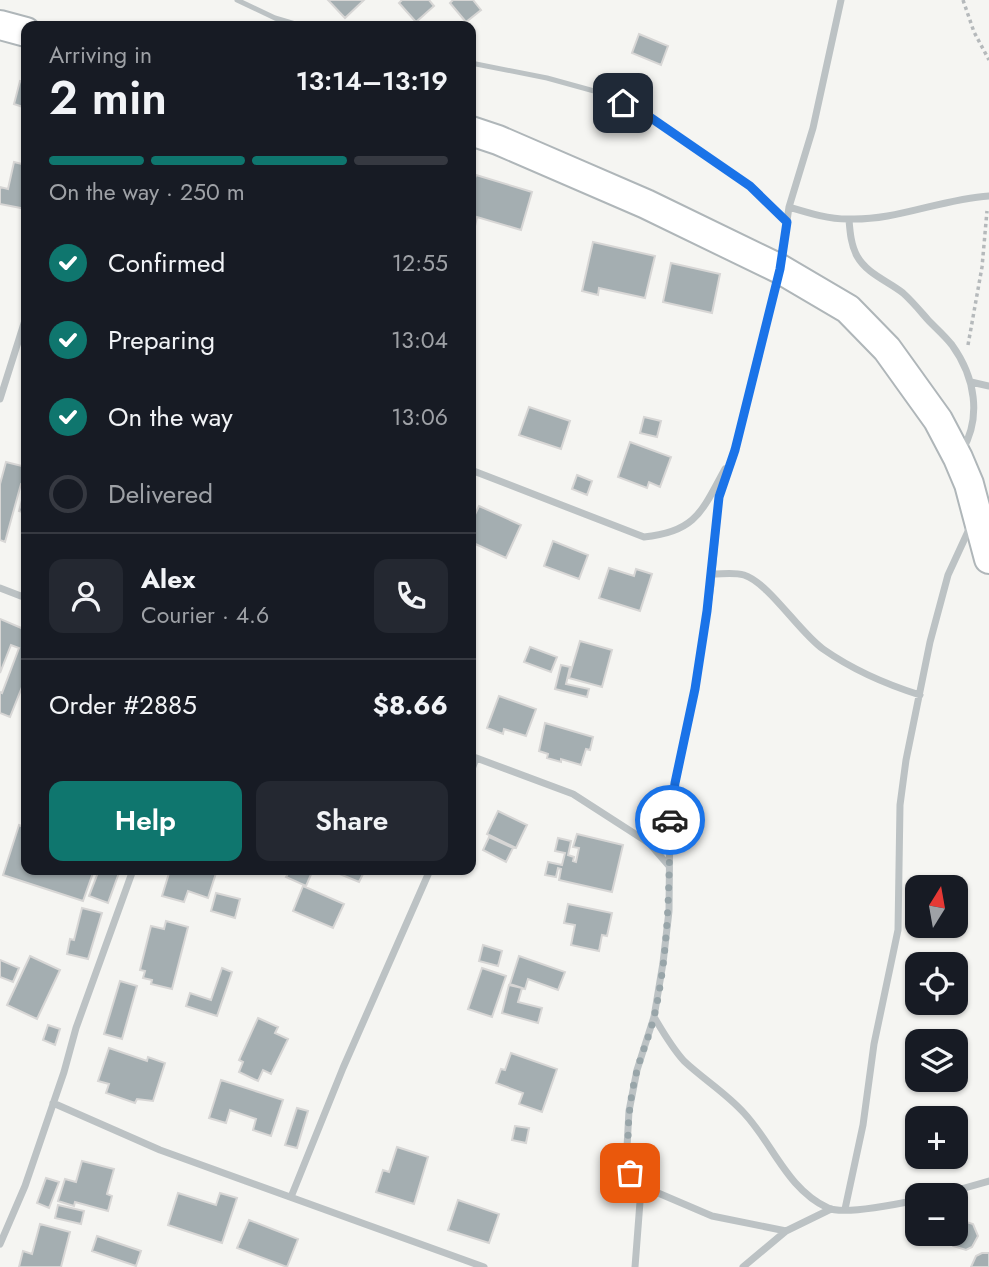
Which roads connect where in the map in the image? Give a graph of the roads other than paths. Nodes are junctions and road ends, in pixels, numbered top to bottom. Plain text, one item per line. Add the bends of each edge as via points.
1 (237, 0) edge
2 (841, 0) edge
3 (285, 21) edge
4 (0, 24) edge
5 (21, 30) edge
6 (476, 64) edge
7 (476, 133) edge
8 (989, 196) edge
9 (789, 207) junction
10 (849, 219) junction
11 (787, 222) junction
12 (780, 269) junction
13 (21, 333) edge
14 (971, 382) junction
15 (989, 386) edge
16 (0, 399) edge
17 (735, 450) junction
18 (958, 458) junction
19 (476, 472) edge
20 (978, 512) junction
21 (989, 559) edge
22 (712, 574) junction
23 (0, 588) edge
24 (21, 596) edge
25 (920, 695) junction
26 (476, 758) edge
27 (669, 867) junction
28 (131, 875) edge
29 (428, 875) edge
30 (654, 1017) junction
31 (53, 1103) junction
32 (989, 1181) edge
33 (637, 1184) junction
34 (968, 1187) edge
35 (291, 1197) junction
36 (905, 1202) edge
37 (831, 1209) junction
38 (845, 1209) junction
39 (786, 1231) junction
40 (0, 1244) edge
41 (484, 1267) edge
42 (635, 1267) edge
43 (743, 1267) edge

1 - 3 lane
2 - 9 street via 813,128
4 - 5 main road
6 - 11 lane via 605,94 641,111 750,186
7 - 12 main road via 592,179
8 - 10 street via 894,216
9 - 10 street via 826,218
9 - 11 street
10 - 14 street via 857,257 866,269 903,293 950,342
11 - 12 street
12 - 17 street
12 - 18 main road via 848,309 887,349 938,420
13 - 16 street
14 - 15 street
14 - 18 street via 973,429
17 - 19 street via 701,512 686,527 662,536 625,532
17 - 22 street via 719,497
18 - 20 main road
20 - 21 main road
20 - 25 street via 948,575
22 - 25 street via 747,575 820,647 864,674
22 - 27 street via 670,809
23 - 24 street
25 - 38 street via 900,805 898,930
26 - 27 street via 573,794 649,843
27 - 30 street via 669,911
28 - 31 street
29 - 35 street
30 - 33 street via 629,1111 627,1147 630,1173
30 - 37 street via 682,1058 760,1131 807,1196
31 - 35 street via 160,1150
31 - 40 street
32 - 34 street
33 - 39 street via 712,1216
33 - 42 street via 640,1219
35 - 41 street
36 - 38 street
37 - 38 street
37 - 39 street
39 - 43 street

